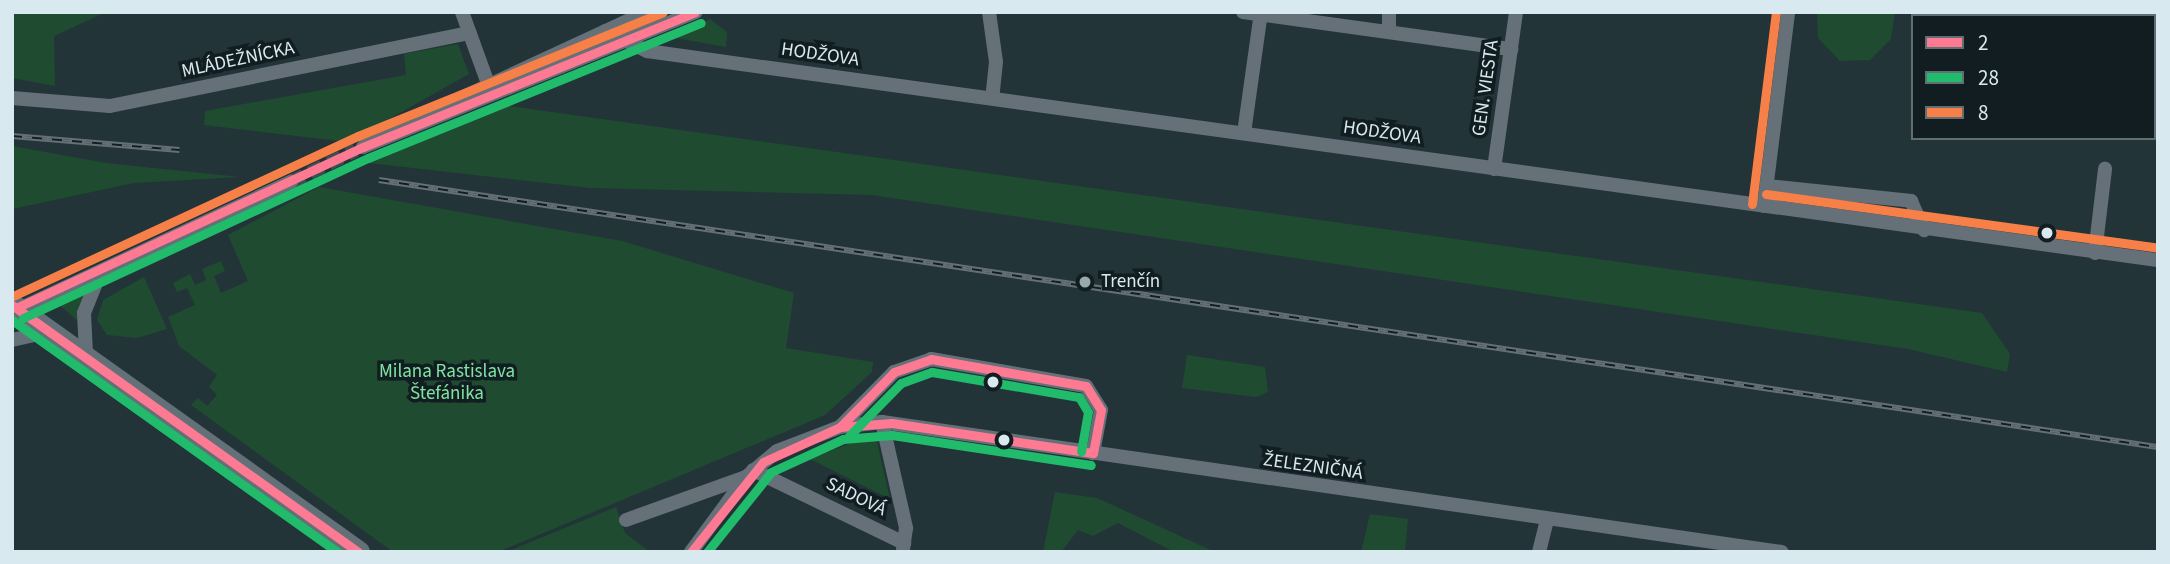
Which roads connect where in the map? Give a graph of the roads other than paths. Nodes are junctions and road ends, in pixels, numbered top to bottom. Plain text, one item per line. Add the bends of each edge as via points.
1 (462, 12) edge
2 (647, 12) edge
3 (696, 12) edge
4 (989, 12) edge
5 (1243, 12) edge
6 (1389, 12) edge
7 (1516, 12) edge
8 (1788, 12) edge
9 (1261, 13) edge
10 (605, 31) junction
11 (1389, 31) junction
12 (470, 33) junction
13 (631, 41) junction
14 (1511, 49) junction
15 (487, 81) junction
16 (494, 97) junction
17 (12, 98) edge
18 (992, 98) junction
19 (1244, 133) junction
20 (1494, 169) junction
21 (2105, 169) dead end
22 (291, 182) tunnel mouth
23 (1767, 186) junction
24 (1764, 206) junction
25 (1924, 230) junction
26 (2095, 253) junction
27 (2158, 260) edge
28 (100, 273) junction
29 (14, 309) edge
30 (56, 330) junction
31 (12, 340) edge
32 (86, 353) junction
33 (882, 422) junction
34 (840, 427) junction
35 (1093, 453) junction
36 (750, 474) junction
37 (626, 520) dead end
38 (1547, 520) junction
39 (903, 547) edge
40 (358, 552) edge
41 (691, 552) edge
42 (1539, 552) edge
43 (1782, 552) edge

1 - 12 street
2 - 10 street
3 - 13 street
4 - 18 street via 996,62
5 - 9 street
6 - 11 street
7 - 14 street, GEN. VIESTA
8 - 23 street
9 - 11 street
9 - 19 street
10 - 13 street, HODŽOVA
10 - 15 street
11 - 14 street
12 - 15 street
12 - 17 street, MLÁDEŽNÍCKA via 110,106
13 - 16 street
13 - 18 street, HODŽOVA via 647,51
14 - 20 street, GEN. VIESTA
15 - 16 street
15 - 16 street via 359,148
18 - 19 street, HODŽOVA
19 - 20 street, HODŽOVA
20 - 24 street, HODŽOVA
21 - 26 street
22 - 28 street
23 - 24 street
23 - 25 street via 1911,201
24 - 25 street, HODŽOVA
25 - 26 street, HODŽOVA
26 - 27 street, HODŽOVA
28 - 29 street
28 - 32 street via 84,313
29 - 30 main road
30 - 31 street
30 - 32 main road
32 - 40 main road
33 - 34 street, ŽELEZNIČNÁ
33 - 35 street, ŽELEZNIČNÁ
33 - 39 street
34 - 35 street via 894,372 931,359 1086,386 1101,410
34 - 36 street via 777,451
35 - 38 street, ŽELEZNIČNÁ
36 - 37 street
36 - 39 street, SADOVÁ
36 - 41 street
38 - 42 street
38 - 43 street, ŽELEZNIČNÁ

